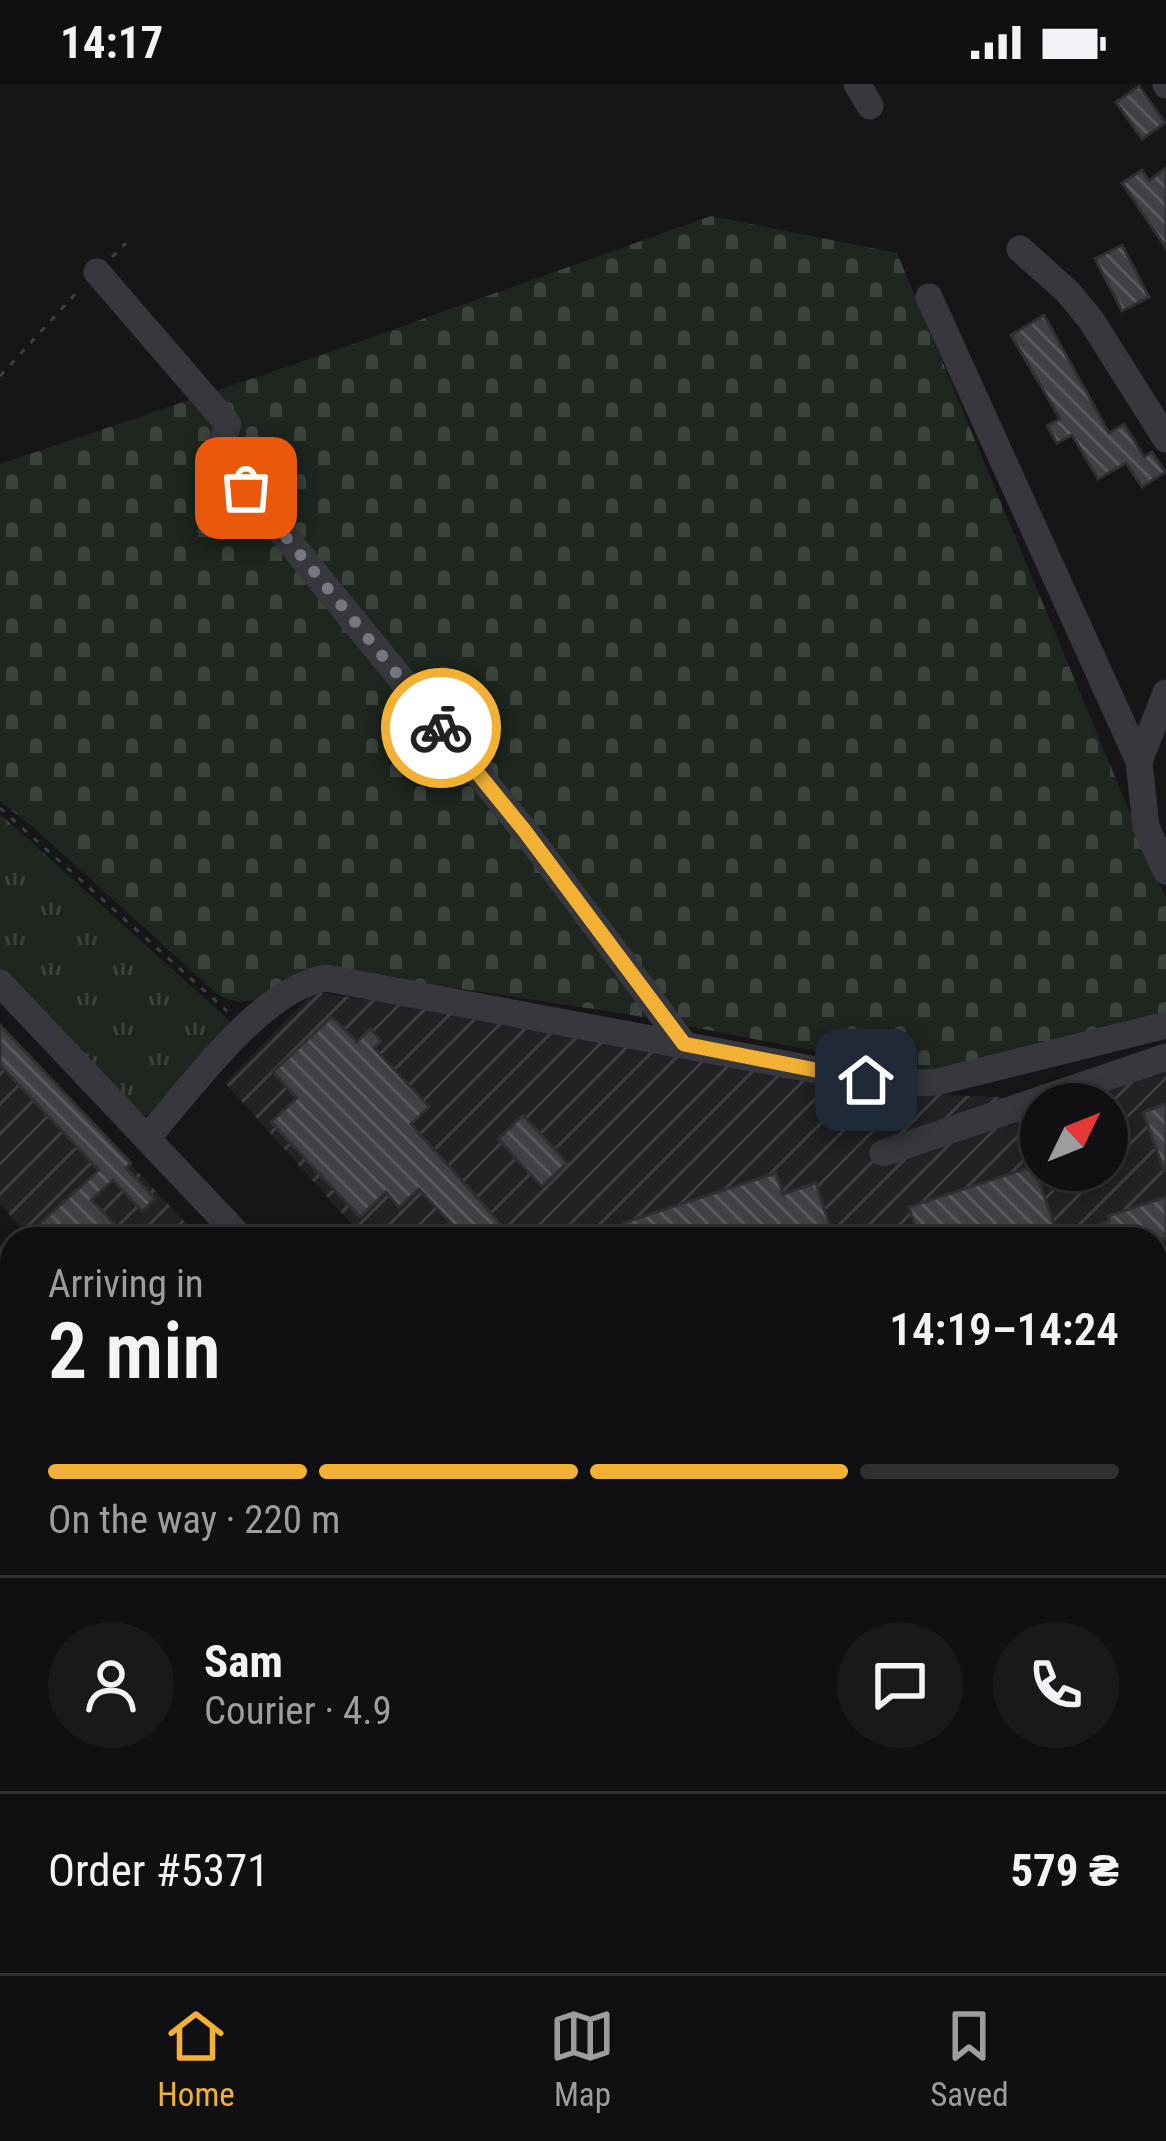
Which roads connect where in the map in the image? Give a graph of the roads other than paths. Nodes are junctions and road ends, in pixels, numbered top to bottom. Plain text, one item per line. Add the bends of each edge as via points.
1 (1021, 249) dead end
2 (97, 272) road end
3 (929, 297) dead end
4 (1166, 439) edge
5 (1166, 693) edge
6 (1139, 761) junction
7 (1156, 824) edge
8 (1166, 871) edge
9 (0, 982) edge
10 (1166, 1025) edge
11 (684, 1044) junction
12 (1166, 1057) edge
13 (147, 1138) junction
14 (883, 1153) dead end
15 (231, 1227) edge

1 - 4 street via 1091,320
2 - 11 street via 228,424 218,454 524,830
3 - 6 street
5 - 6 street
6 - 7 street
7 - 8 street
9 - 13 street
10 - 11 street via 937,1082 891,1084
11 - 13 street via 326,978 287,991
12 - 14 street
13 - 15 street

